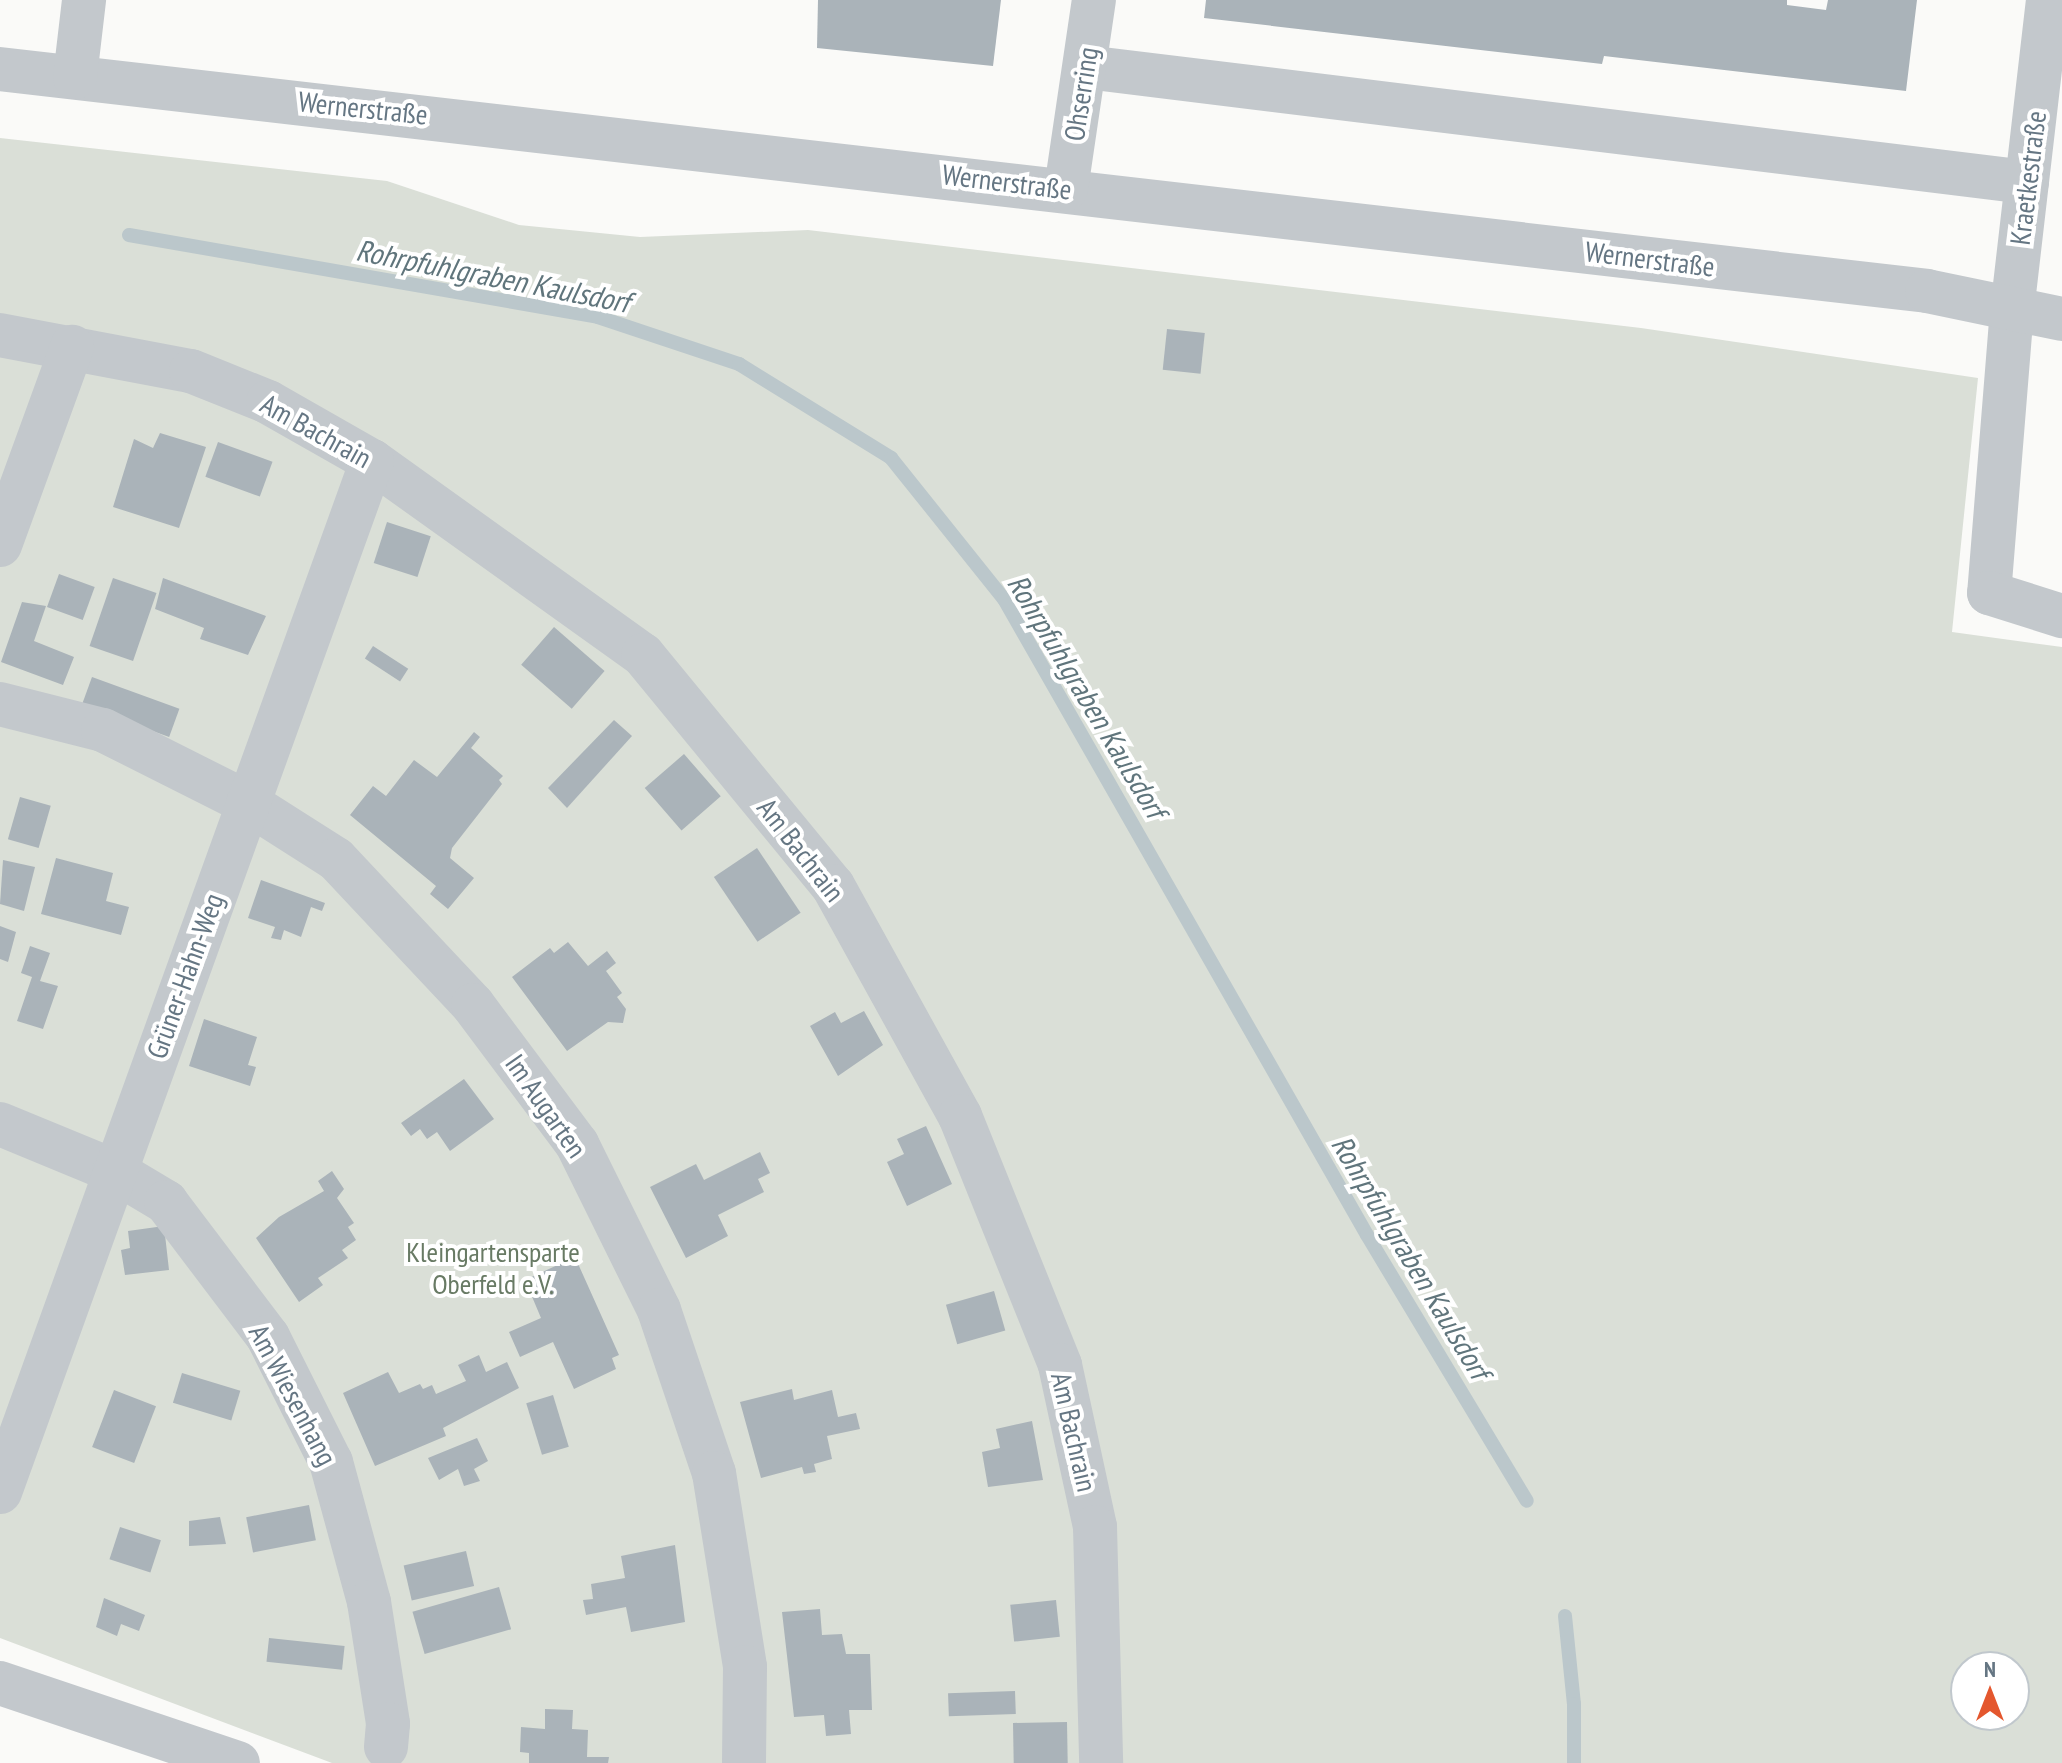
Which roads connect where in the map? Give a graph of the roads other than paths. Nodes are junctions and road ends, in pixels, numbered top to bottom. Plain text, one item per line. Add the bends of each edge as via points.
1 (84, 0) edge
2 (1094, 0) edge
3 (2048, 0) edge
4 (1086, 67) junction
5 (0, 69) edge
6 (75, 77) junction
7 (2027, 182) junction
8 (1066, 189) junction
9 (2012, 309) junction
10 (2062, 319) edge
11 (0, 335) edge
12 (72, 347) junction
13 (372, 461) junction
14 (0, 545) edge
15 (2062, 616) edge
16 (0, 704) edge
17 (248, 803) junction
18 (0, 1124) edge
19 (114, 1171) junction
20 (0, 1492) edge
21 (0, 1683) edge
22 (386, 1747) dead end
23 (235, 1762) edge
24 (744, 1763) edge
25 (1101, 1763) edge

1 - 6 street
2 - 4 street, Ohserring
3 - 7 street, Kraetkestraße
4 - 7 street
4 - 8 street, Ohserring
5 - 6 street, Wernerstraße
6 - 8 street, Wernerstraße
7 - 9 street, Kraetkestraße
8 - 9 street, Wernerstraße via 1927,291
9 - 10 street, Wernerstraße
9 - 15 street via 1989,593
11 - 12 street, Am Bachrain
12 - 13 street, Am Bachrain via 191,371 268,402
12 - 14 street
13 - 17 street, Grüner-Hahn-Weg
13 - 25 street, Am Bachrain via 643,655 833,886 960,1116 1060,1365 1095,1527
16 - 17 street, Im Augarten via 103,730
17 - 19 street, Grüner-Hahn-Weg
17 - 24 street, Im Augarten via 336,859 473,1005 577,1144 659,1310 714,1473 745,1667
18 - 19 street, Am Wiesenhang
19 - 20 street, Grüner-Hahn-Weg
19 - 22 street, Am Wiesenhang via 166,1202 258,1324 331,1462 369,1602 388,1724
21 - 23 street

